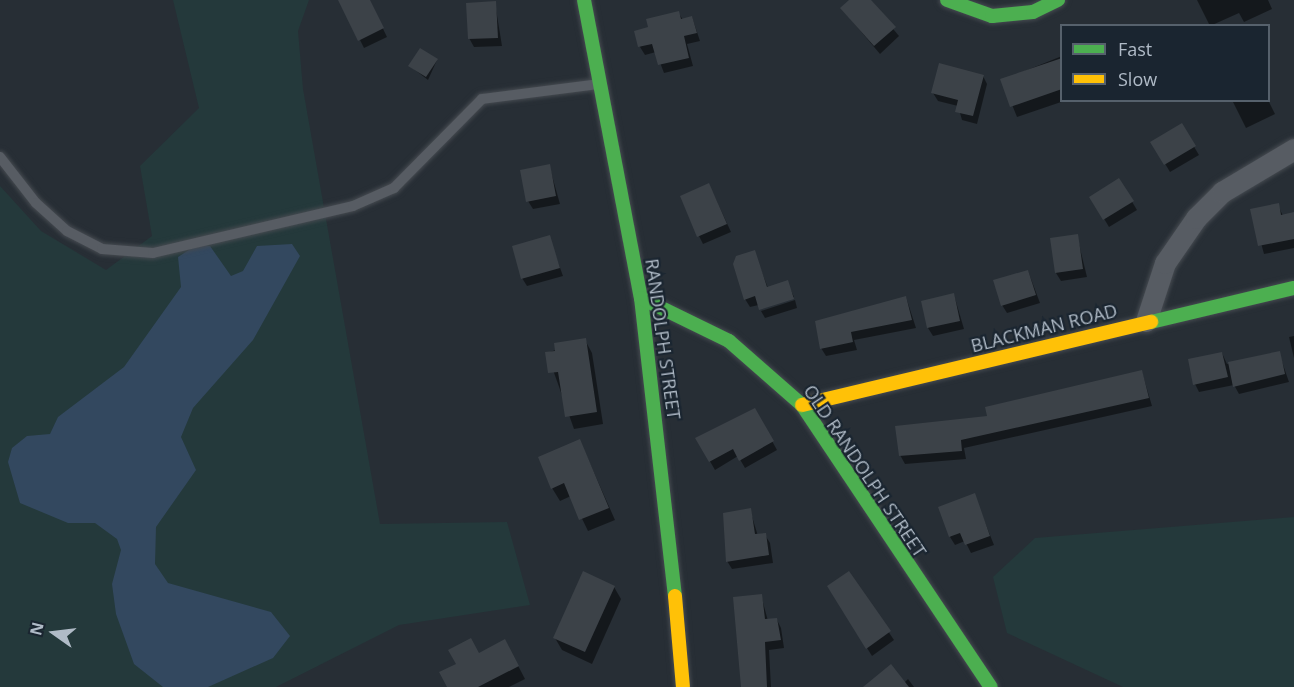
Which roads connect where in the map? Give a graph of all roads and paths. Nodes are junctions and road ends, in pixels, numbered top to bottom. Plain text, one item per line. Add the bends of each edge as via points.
1 (584, 0) edge
2 (947, 0) edge
3 (1058, 0) edge
4 (602, 84) junction
5 (1294, 149) edge
6 (0, 157) edge
7 (1294, 288) edge
8 (640, 298) junction
9 (1146, 321) junction
10 (802, 405) junction
11 (683, 687) edge
12 (991, 687) edge

1 - 4 street, RANDOLPH STREET
2 - 3 street via 992,16 1033,12
4 - 6 lane via 490,96 468,110 407,177 380,195 153,253 102,249 67,231 36,203
4 - 8 street, RANDOLPH STREET
5 - 9 street via 1222,192 1196,218 1165,263
7 - 9 street, BLACKMAN ROAD
8 - 10 street, OLD RANDOLPH STREET via 729,341
8 - 11 street, RANDOLPH STREET via 664,470
9 - 10 street, BLACKMAN ROAD
10 - 12 street, OLD RANDOLPH STREET

